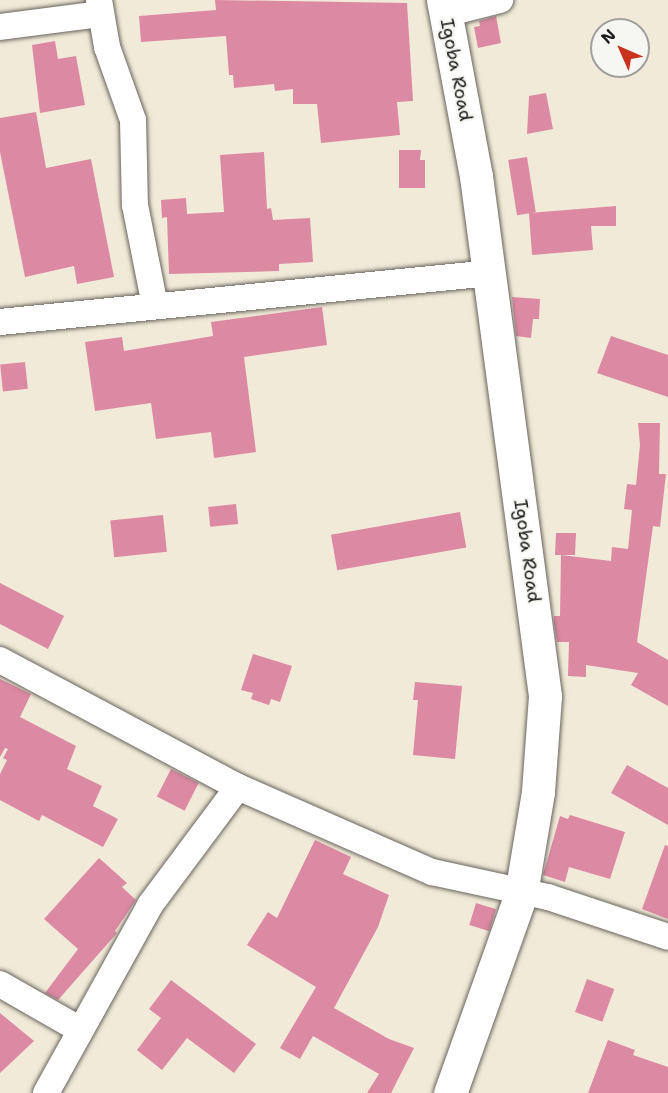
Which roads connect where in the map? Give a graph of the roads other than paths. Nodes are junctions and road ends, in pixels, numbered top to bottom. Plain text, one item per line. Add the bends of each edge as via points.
1 (500, 0) edge
2 (100, 7) edge
3 (444, 7) edge
4 (0, 27) edge
5 (489, 273) junction
6 (155, 306) junction
7 (0, 322) edge
8 (0, 660) edge
9 (238, 787) junction
10 (521, 894) junction
11 (668, 938) edge
12 (0, 984) edge
13 (79, 1029) junction
14 (46, 1093) edge
15 (450, 1093) edge

1 - 3 street
2 - 4 street
2 - 6 street via 133,120 135,204
3 - 5 street, Igoba Road via 476,176
5 - 6 street
5 - 10 street, Igoba Road via 545,696 538,792
6 - 7 street
8 - 9 street
9 - 10 street via 432,872
9 - 13 street via 150,905 103,997
10 - 11 street via 548,897
10 - 15 street, Igoba Road
12 - 13 street
13 - 14 street

